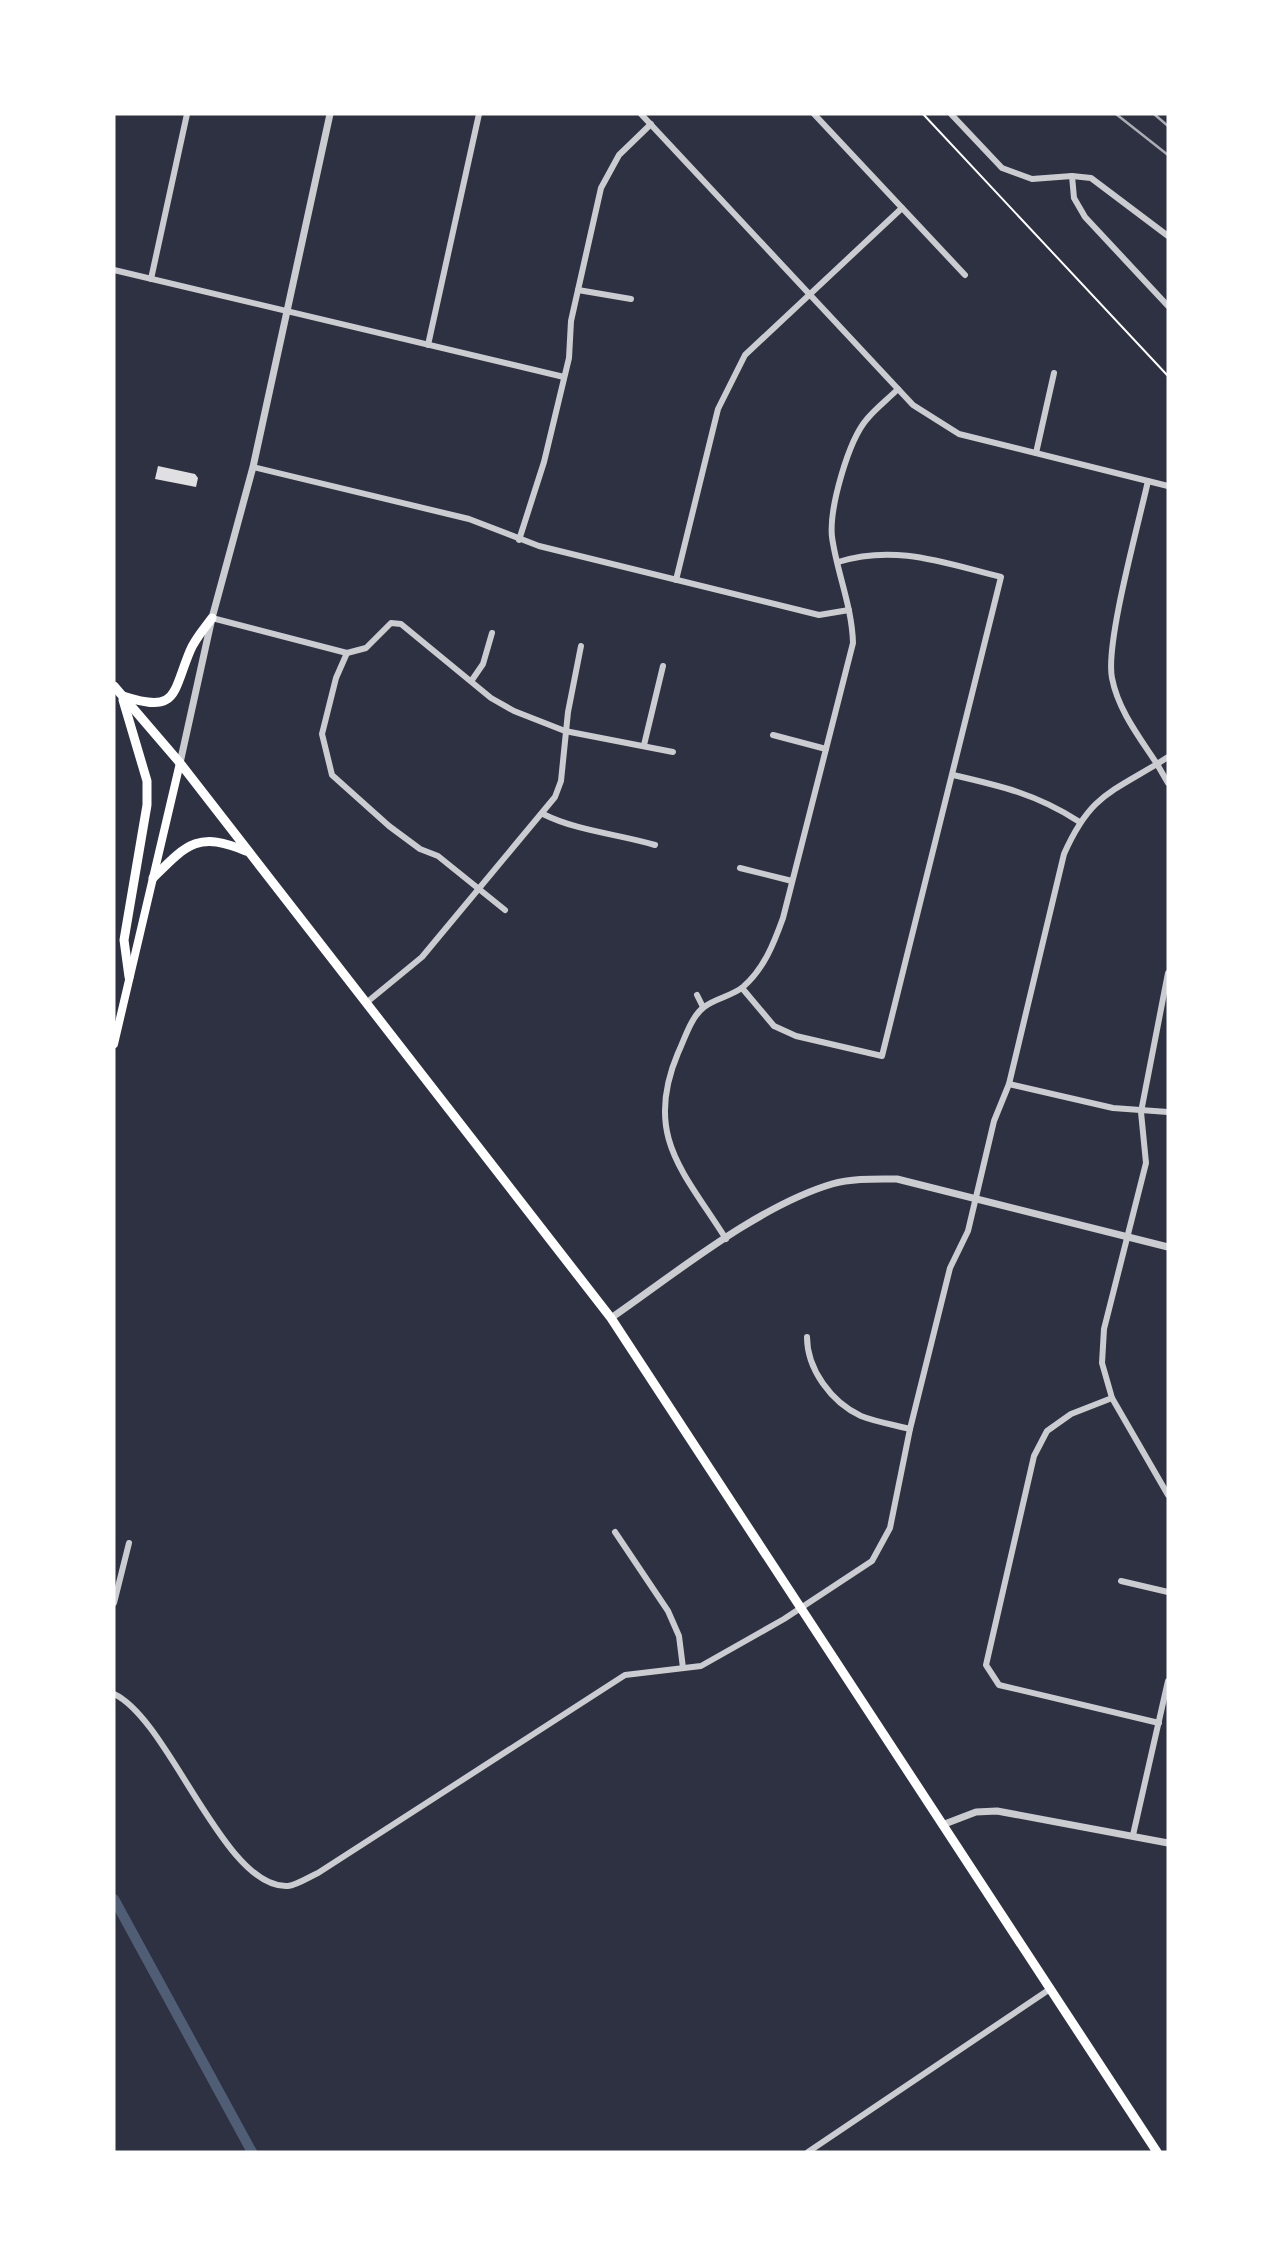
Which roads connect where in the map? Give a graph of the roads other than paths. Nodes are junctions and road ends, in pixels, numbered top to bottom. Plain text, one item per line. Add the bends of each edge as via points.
1 (187, 114) edge
2 (330, 114) edge
3 (478, 114) edge
4 (641, 114) edge
5 (814, 114) edge
6 (951, 114) edge
7 (651, 124) junction
8 (1072, 176) junction
9 (902, 208) junction
10 (1168, 236) edge
11 (114, 270) edge
12 (964, 275) dead end
13 (151, 279) junction
14 (578, 290) junction
15 (810, 295) junction
16 (631, 299) dead end
17 (1168, 306) edge
18 (286, 311) junction
19 (428, 345) junction
20 (1054, 373) dead end
21 (564, 377) junction
22 (898, 389) junction
23 (1036, 453) junction
24 (253, 467) junction
25 (1148, 481) junction
26 (1168, 485) edge
27 (519, 540) junction
28 (838, 562) junction
29 (676, 580) junction
30 (849, 610) junction
31 (212, 618) junction
32 (492, 633) dead end
33 (581, 646) dead end
34 (347, 653) junction
35 (663, 666) dead end
36 (472, 680) junction
37 (114, 686) edge
38 (121, 695) junction
39 (565, 731) junction
40 (773, 735) dead end
41 (644, 745) junction
42 (826, 748) junction
43 (673, 752) dead end
44 (1168, 757) edge
45 (180, 763) junction
46 (1157, 764) junction
47 (953, 775) junction
48 (1168, 783) edge
49 (543, 814) junction
50 (1078, 821) junction
51 (655, 845) dead end
52 (248, 851) junction
53 (740, 868) dead end
54 (153, 877) junction
55 (792, 881) junction
56 (480, 889) junction
57 (505, 910) dead end
58 (1168, 973) edge
59 (129, 977) junction
60 (742, 988) junction
61 (697, 995) dead end
62 (366, 1003) junction
63 (703, 1007) junction
64 (114, 1044) edge
65 (1009, 1084) junction
66 (1141, 1112) junction
67 (1168, 1112) edge
68 (975, 1200) junction
69 (1127, 1237) junction
70 (726, 1240) junction
71 (1168, 1247) edge
72 (611, 1318) junction
73 (807, 1337) dead end
74 (1112, 1398) junction
75 (910, 1429) junction
76 (1166, 1485) edge
77 (1168, 1495) edge
78 (615, 1532) dead end
79 (129, 1543) dead end
80 (1121, 1581) dead end
81 (1168, 1592) edge
82 (114, 1603) edge
83 (802, 1607) junction
84 (683, 1668) junction
85 (1168, 1681) edge
86 (114, 1694) edge
87 (1159, 1723) junction
88 (942, 1825) junction
89 (1133, 1835) junction
90 (1168, 1843) edge
91 (1050, 1989) junction
92 (808, 2152) edge
93 (1157, 2152) edge

1 - 13 street
2 - 18 street
3 - 19 street
4 - 7 street
5 - 9 street
6 - 8 street via 1002,168 1032,179
7 - 14 street via 619,155 601,188
7 - 15 street
8 - 10 street via 1091,178
8 - 17 street via 1074,198 1085,217
9 - 12 street
9 - 15 street
11 - 13 street
13 - 18 street
14 - 16 street
14 - 21 street
15 - 22 street
15 - 29 street via 745,355 718,409
18 - 19 street
18 - 24 street
19 - 21 street
20 - 23 street
21 - 27 street
22 - 23 street via 913,405 959,434
22 - 28 street via 865,421 852,443 835,503 832,535
23 - 25 street
24 - 27 street via 469,519
24 - 31 street
25 - 26 street
25 - 46 street via 1114,636 1111,677 1125,714
27 - 29 street
28 - 30 street
28 - 47 street via 867,553 906,554 1001,577
29 - 30 street via 819,615
30 - 42 street via 853,643
31 - 34 street
31 - 38 main road via 191,648 176,692 168,699 151,705
31 - 45 street
32 - 36 street via 483,664
33 - 39 street
34 - 36 street via 366,648 391,623 401,624
34 - 56 street via 335,678 322,734 332,775 389,827 419,849 438,856
35 - 41 street
36 - 39 street via 491,698
37 - 38 main road
38 - 45 main road
38 - 59 main road via 147,781 124,940
39 - 41 street
39 - 49 street via 561,781
40 - 42 street
41 - 43 street
42 - 55 street
44 - 46 street
45 - 52 main road
45 - 54 main road
46 - 48 street
46 - 50 street via 1100,798
47 - 50 street via 1020,790
47 - 60 street via 882,1056 796,1036 774,1026
49 - 51 street via 562,824
49 - 56 street
50 - 65 street via 1064,854
52 - 54 main road via 199,839
52 - 62 main road
53 - 55 street
54 - 59 main road
55 - 60 street via 772,947
56 - 57 street
56 - 62 street via 422,957
58 - 66 street
59 - 64 main road
60 - 63 street
61 - 63 street
62 - 72 main road
63 - 70 street via 667,1083 663,1111 667,1140
65 - 66 street
65 - 68 street via 994,1121
66 - 67 street
66 - 69 street via 1146,1163
68 - 69 street
68 - 70 street via 897,1180 834,1184 800,1197
68 - 75 street via 968,1231 950,1268
69 - 71 street
69 - 74 street via 1104,1329 1102,1363
70 - 72 street
72 - 83 main road
73 - 75 street via 807,1356 816,1374 843,1404 862,1416
74 - 76 street
74 - 87 street via 1071,1414 1047,1431 1034,1456 986,1665 999,1685
75 - 83 street via 890,1528 872,1561
76 - 77 street
78 - 84 street via 668,1611 679,1636
79 - 82 street
80 - 81 street
83 - 84 street via 701,1666
83 - 88 main road
84 - 86 street via 625,1675 318,1873 288,1886 266,1881 242,1863 145,1723 127,1700
85 - 87 street
87 - 89 street
88 - 89 street via 976,1812 997,1811
88 - 91 main road
89 - 90 street
91 - 92 street
91 - 93 main road

